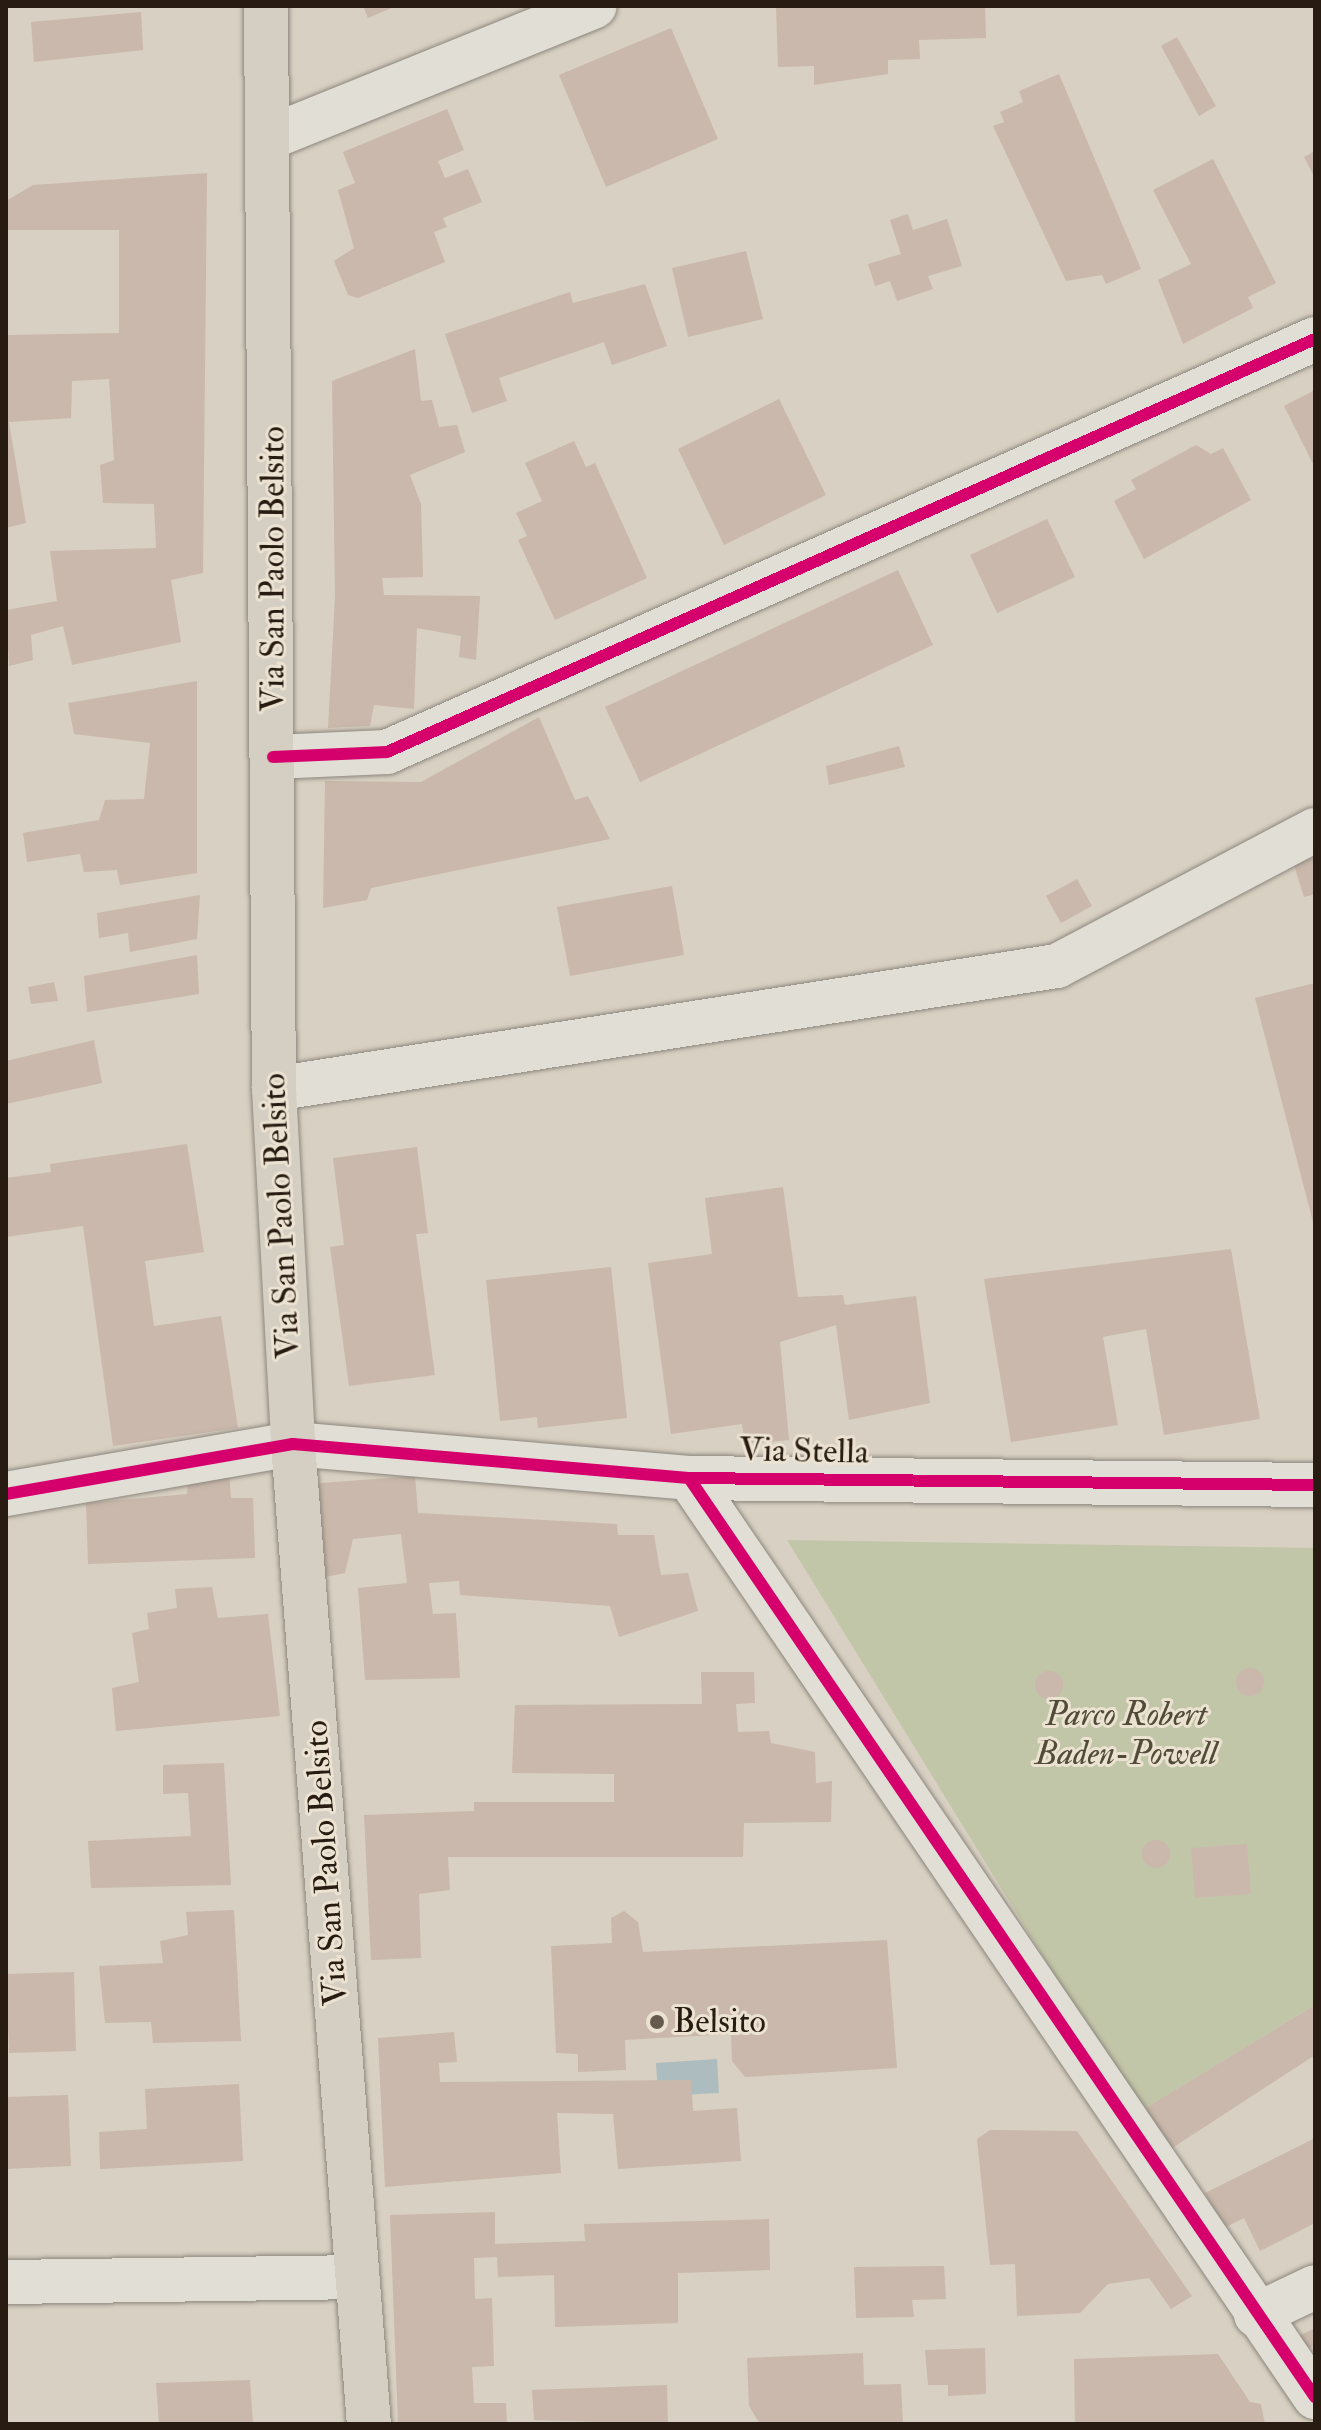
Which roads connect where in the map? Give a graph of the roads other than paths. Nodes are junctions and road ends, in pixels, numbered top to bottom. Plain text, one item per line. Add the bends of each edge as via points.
1 (266, 6) edge
2 (595, 6) edge
3 (271, 137) junction
4 (1315, 339) edge
5 (273, 757) junction
6 (1315, 830) edge
7 (274, 1089) junction
8 (293, 1444) junction
9 (689, 1478) junction
10 (1315, 1485) edge
11 (6, 1494) edge
12 (357, 2277) junction
13 (6, 2282) edge
14 (1315, 2287) edge
15 (1256, 2315) junction
16 (1315, 2397) edge
17 (369, 2424) edge

1 - 3 main road, Via San Paolo Belsito
2 - 3 street
3 - 5 main road, Via San Paolo Belsito
4 - 5 street via 387,752
5 - 7 main road, Via San Paolo Belsito
6 - 7 street via 1057,966
7 - 8 main road, Via San Paolo Belsito
8 - 9 street, Via Stella
8 - 11 street, Via Stella
8 - 12 main road, Via San Paolo Belsito
9 - 10 street, Via Stella
9 - 15 street
12 - 13 street
12 - 17 main road, Via San Paolo Belsito
14 - 15 street
15 - 16 street

